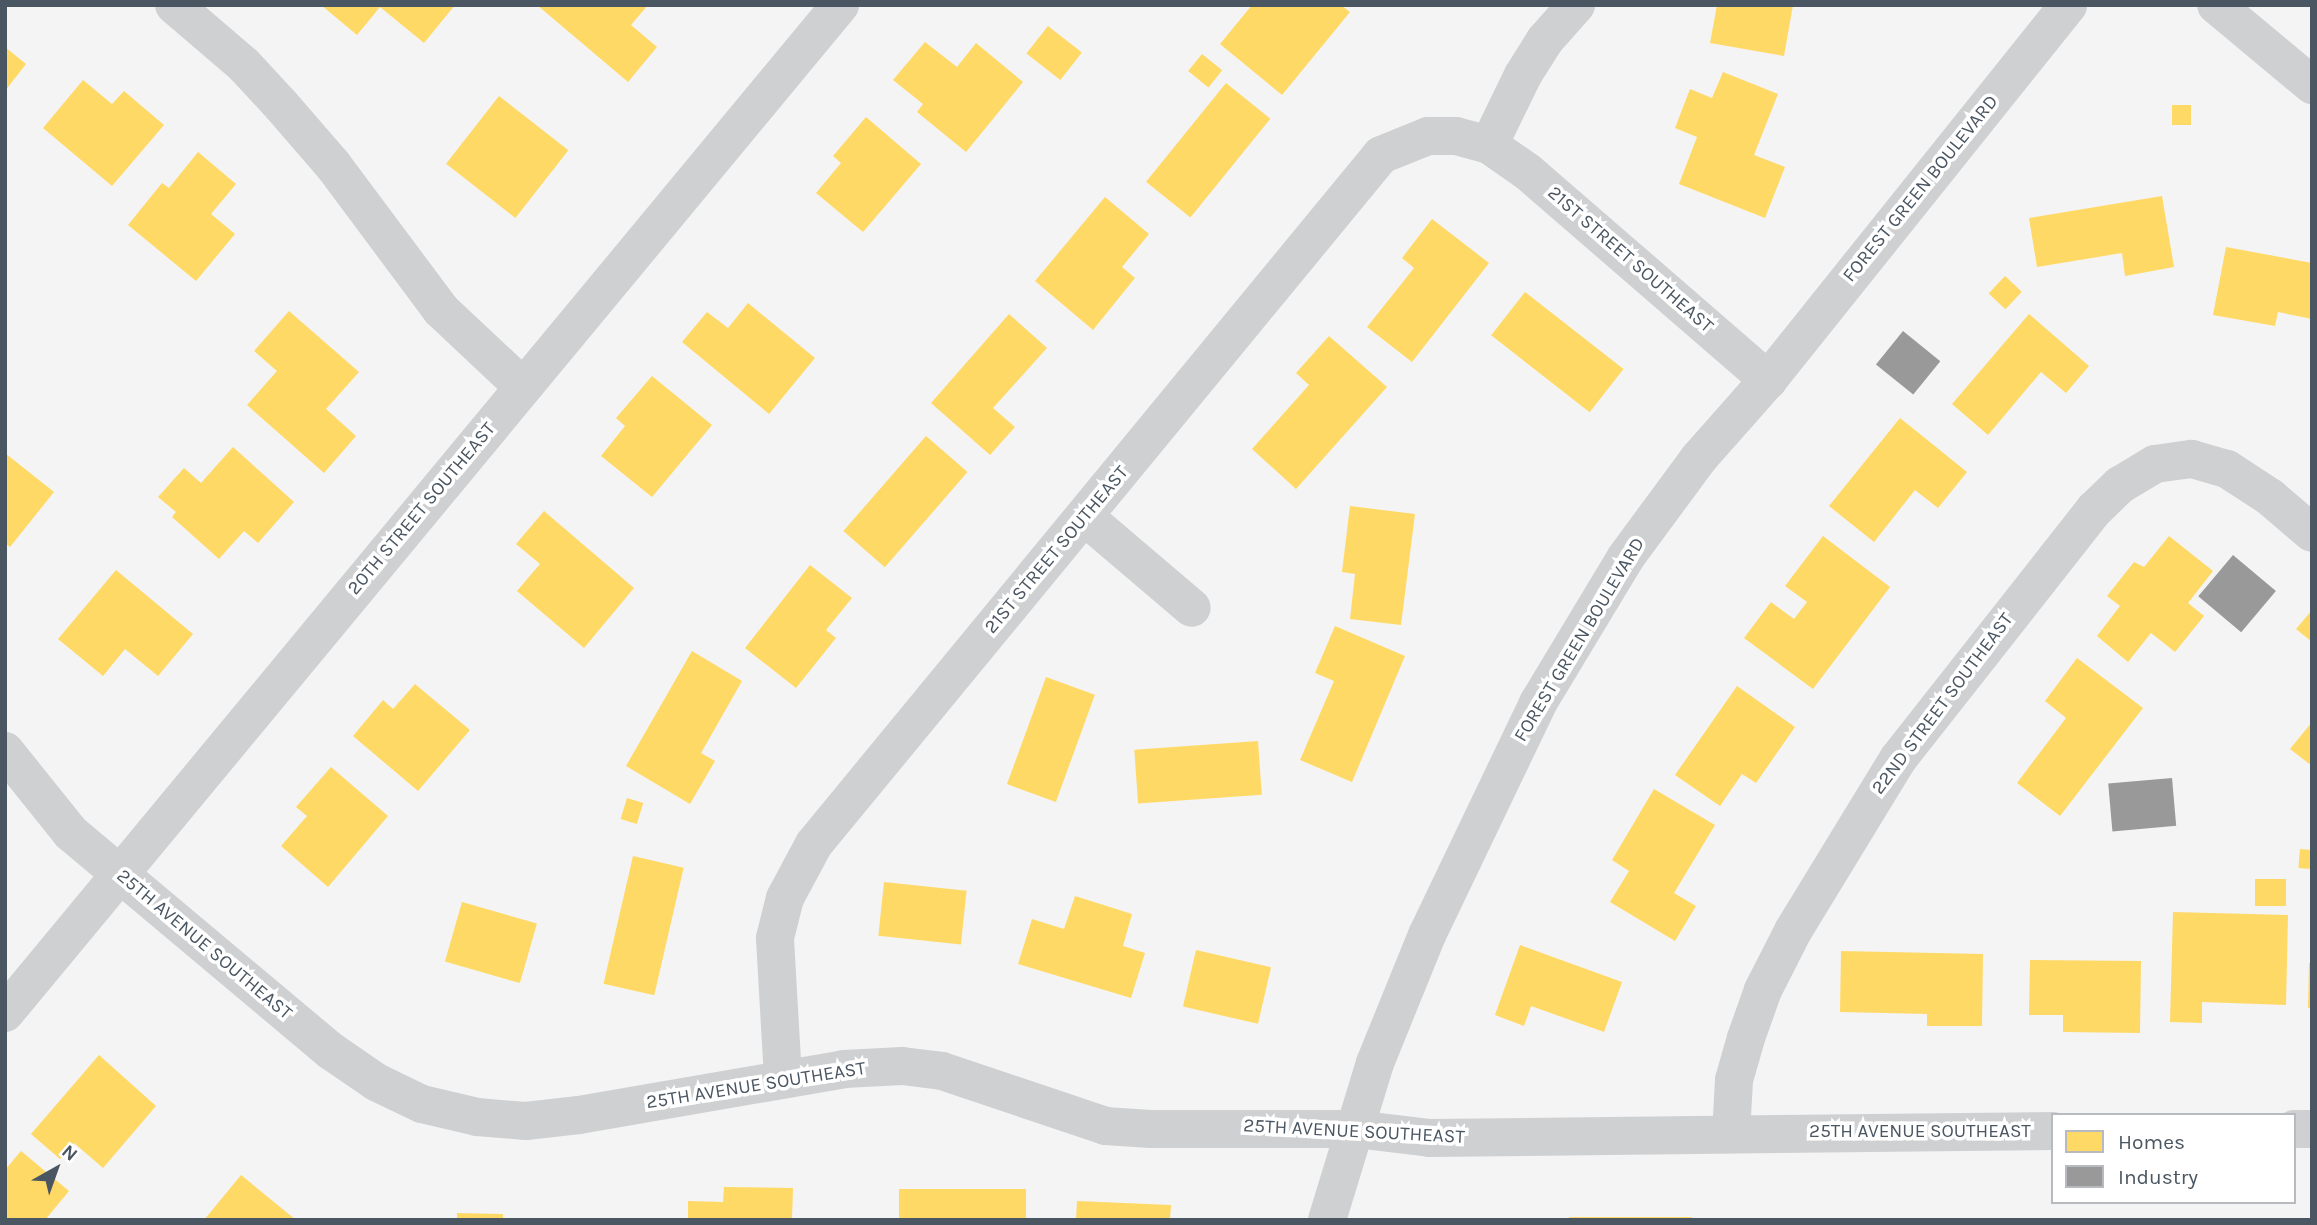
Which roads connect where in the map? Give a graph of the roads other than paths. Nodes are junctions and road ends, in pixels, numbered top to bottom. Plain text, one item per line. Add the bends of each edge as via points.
1 (174, 5) edge
2 (840, 5) edge
3 (1576, 5) edge
4 (2068, 5) edge
5 (2216, 5) edge
6 (2312, 85) edge
7 (1489, 145) junction
8 (1768, 380) junction
9 (523, 387) junction
10 (1085, 517) junction
11 (2312, 533) edge
12 (1192, 608) dead end
13 (5, 751) edge
14 (120, 874) junction
15 (5, 1013) edge
16 (783, 1078) junction
17 (1355, 1129) junction
18 (2051, 1131) edge
19 (1731, 1134) junction
20 (1327, 1220) edge

1 - 9 street via 244,65 281,105 333,165 440,310
2 - 9 street, 20TH STREET SOUTHEAST
3 - 7 street via 1545,40 1523,75
4 - 8 street, FOREST GREEN BOULEVARD
5 - 6 street
7 - 8 street, 21ST STREET SOUTHEAST via 1528,172
7 - 10 street, 21ST STREET SOUTHEAST via 1456,136 1428,136 1381,155
8 - 17 street, FOREST GREEN BOULEVARD via 1699,458 1626,557 1538,703 1427,935 1374,1063
9 - 14 street, 20TH STREET SOUTHEAST
10 - 12 street
10 - 16 street, 21ST STREET SOUTHEAST via 827,825 798,871 775,938
11 - 19 street, 22ND STREET SOUTHEAST via 2227,469 2192,460 2155,464 2120,485 2095,509 1898,759 1833,862 1763,990 1734,1080
13 - 14 street, 25TH AVENUE SOUTHEAST via 71,833
14 - 15 street, 20TH STREET SOUTHEAST
14 - 16 street, 25TH AVENUE SOUTHEAST via 331,1051 376,1082 422,1104 477,1117 526,1121
16 - 17 street, 25TH AVENUE SOUTHEAST via 902,1066 942,1071 1105,1126
17 - 19 street, 25TH AVENUE SOUTHEAST via 1430,1138
17 - 20 street, FOREST GREEN BOULEVARD
18 - 19 street, 25TH AVENUE SOUTHEAST

